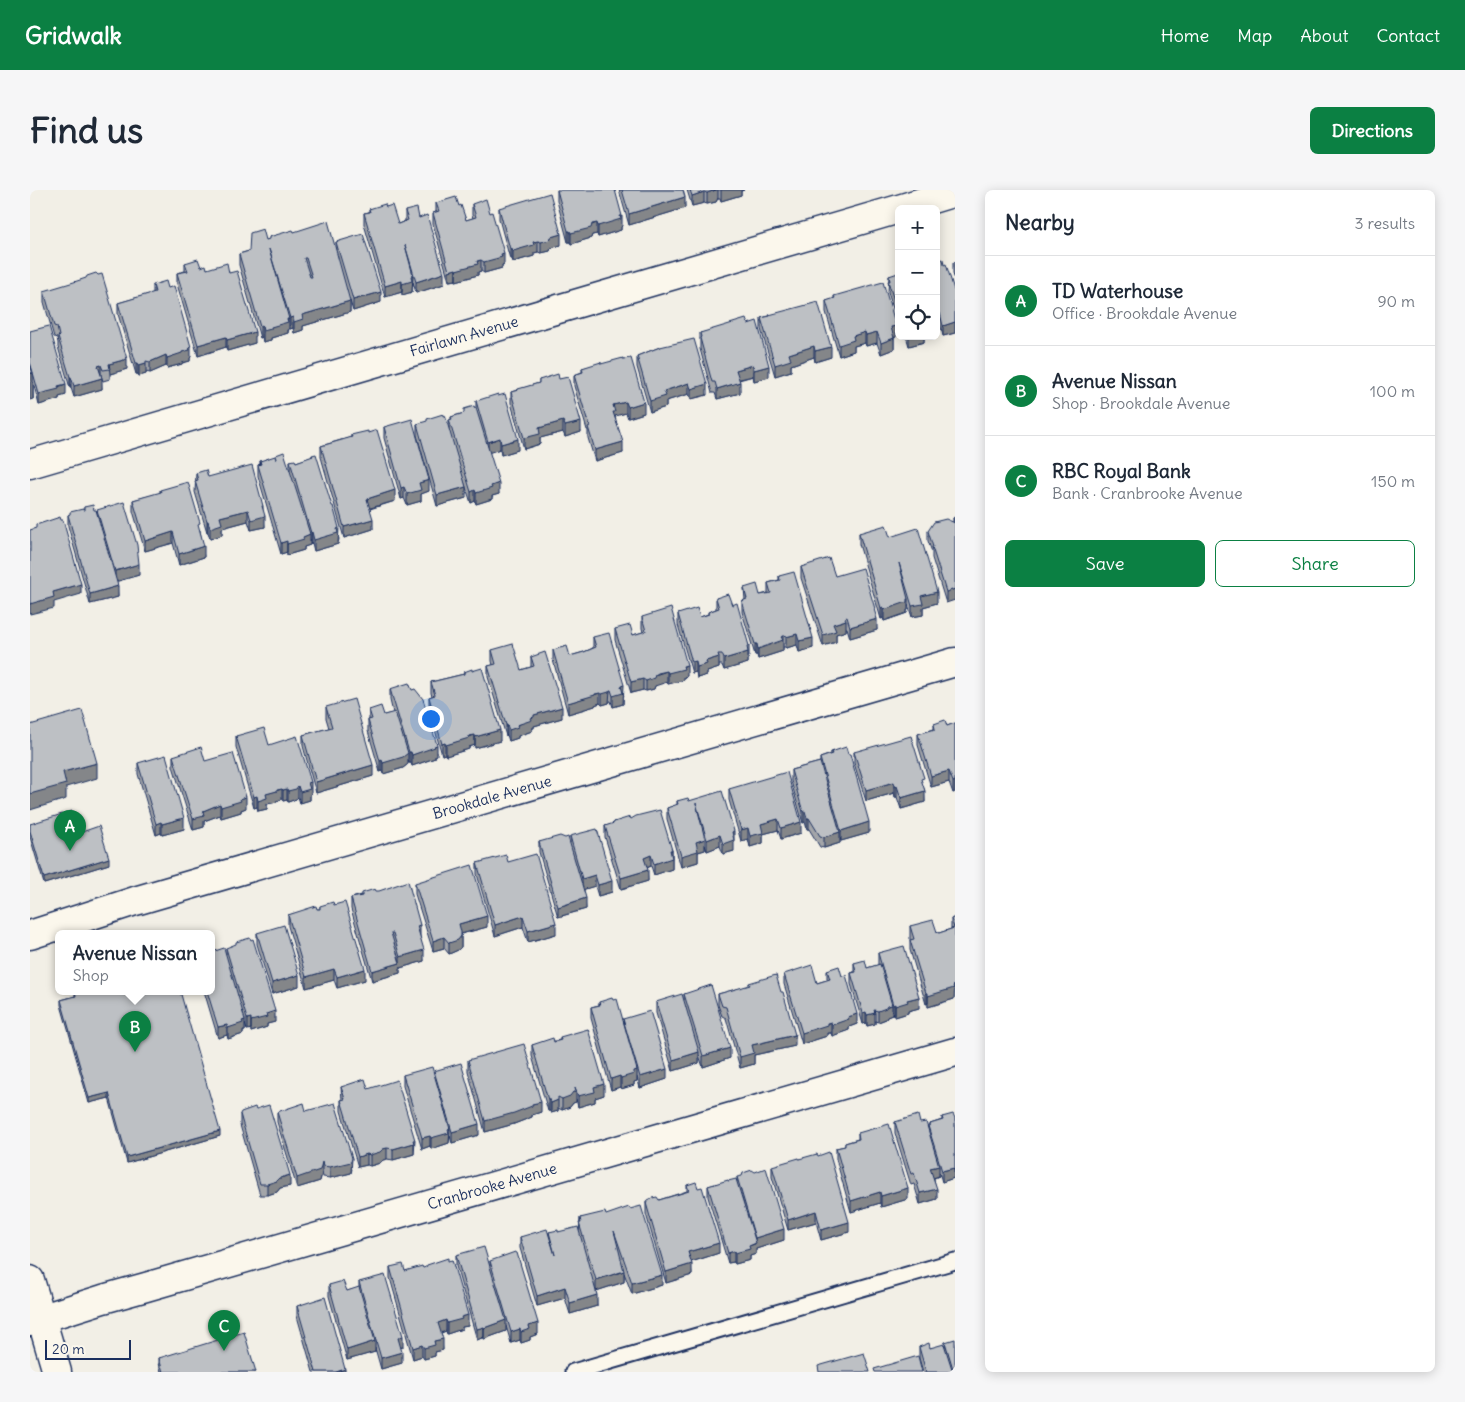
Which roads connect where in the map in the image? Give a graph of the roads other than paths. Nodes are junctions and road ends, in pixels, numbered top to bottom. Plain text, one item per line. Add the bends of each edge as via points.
1 (955, 192) edge
2 (912, 205) edge
3 (895, 210) edge
4 (30, 464) edge
5 (955, 662) edge
6 (30, 935) edge
7 (955, 1052) edge
8 (955, 1261) edge
9 (30, 1280) edge
10 (36, 1321) edge
11 (58, 1372) edge
12 (573, 1372) edge

1 - 2 street, Fairlawn Avenue
3 - 4 street, Fairlawn Avenue
5 - 6 street, Brookdale Avenue
7 - 10 street, Cranbrooke Avenue
8 - 12 lane
9 - 10 street
10 - 11 street

